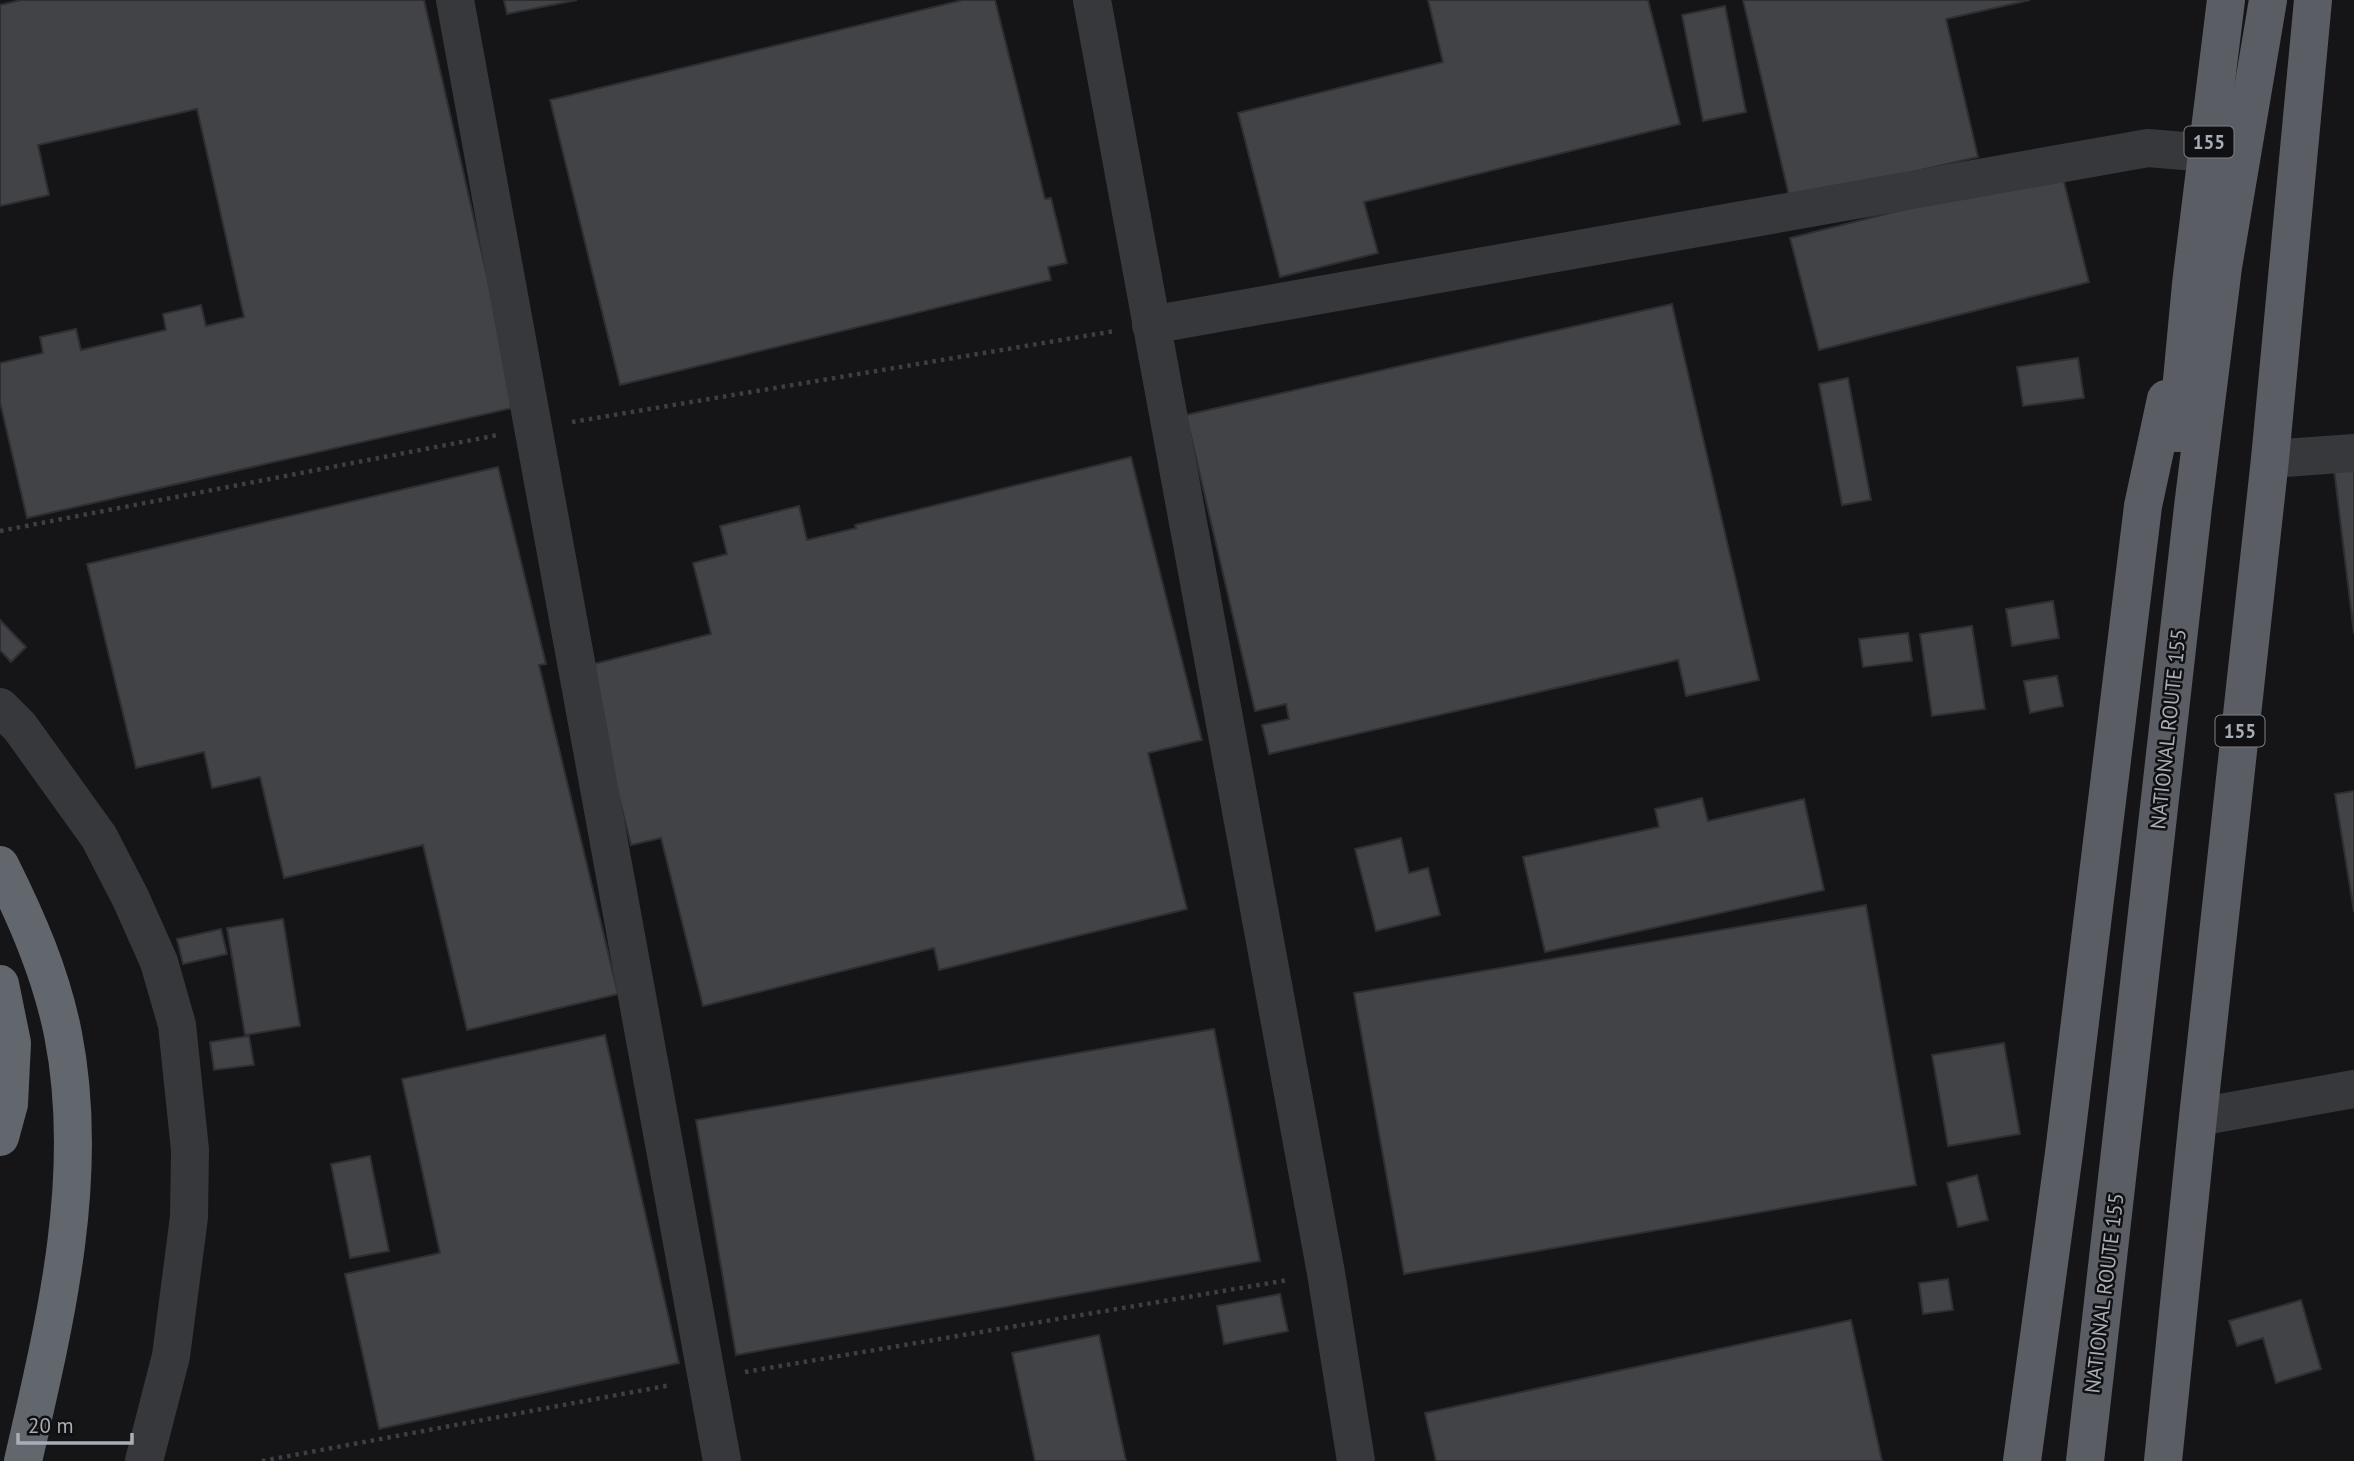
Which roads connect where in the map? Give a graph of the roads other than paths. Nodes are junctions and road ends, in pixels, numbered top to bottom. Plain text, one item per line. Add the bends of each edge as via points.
1 (455, 0) edge
2 (1092, 0) edge
3 (2226, 0) edge
4 (2268, 0) edge
5 (2313, 0) edge
6 (2208, 153) junction
7 (2191, 284) junction
8 (1151, 325) junction
9 (2354, 453) edge
10 (2270, 459) junction
11 (2182, 506) junction
12 (0, 707) edge
13 (0, 865) edge
14 (0, 984) edge
15 (2354, 1089) edge
16 (2198, 1116) junction
17 (0, 1136) edge
18 (23, 1461) edge
19 (144, 1461) edge
20 (722, 1461) edge
21 (1356, 1461) edge
22 (2022, 1461) edge
23 (2059, 1461) edge
24 (2085, 1461) edge
25 (2163, 1461) edge

1 - 20 street
2 - 8 street
3 - 6 highway, NATIONAL ROUTE 155 / 155
4 - 11 highway, NATIONAL ROUTE 155 / 155
5 - 10 highway, 155
6 - 7 highway, NATIONAL ROUTE 155 / 155
6 - 8 street via 2148,148
7 - 11 highway, NATIONAL ROUTE 155 / 155
7 - 22 highway, 155 via 2143,506
8 - 21 street via 1326,1273
9 - 10 street
10 - 16 highway, 155
11 - 23 highway, NATIONAL ROUTE 155 / 155
11 - 24 highway, NATIONAL ROUTE 155 / 155
12 - 19 street via 20,727 99,837 159,962 177,1025 190,1150 189,1217 171,1356
13 - 18 highway via 49,977 70,1090 73,1178 65,1258
14 - 17 highway via 12,1043 9,1104
15 - 16 street
16 - 25 highway, 155

